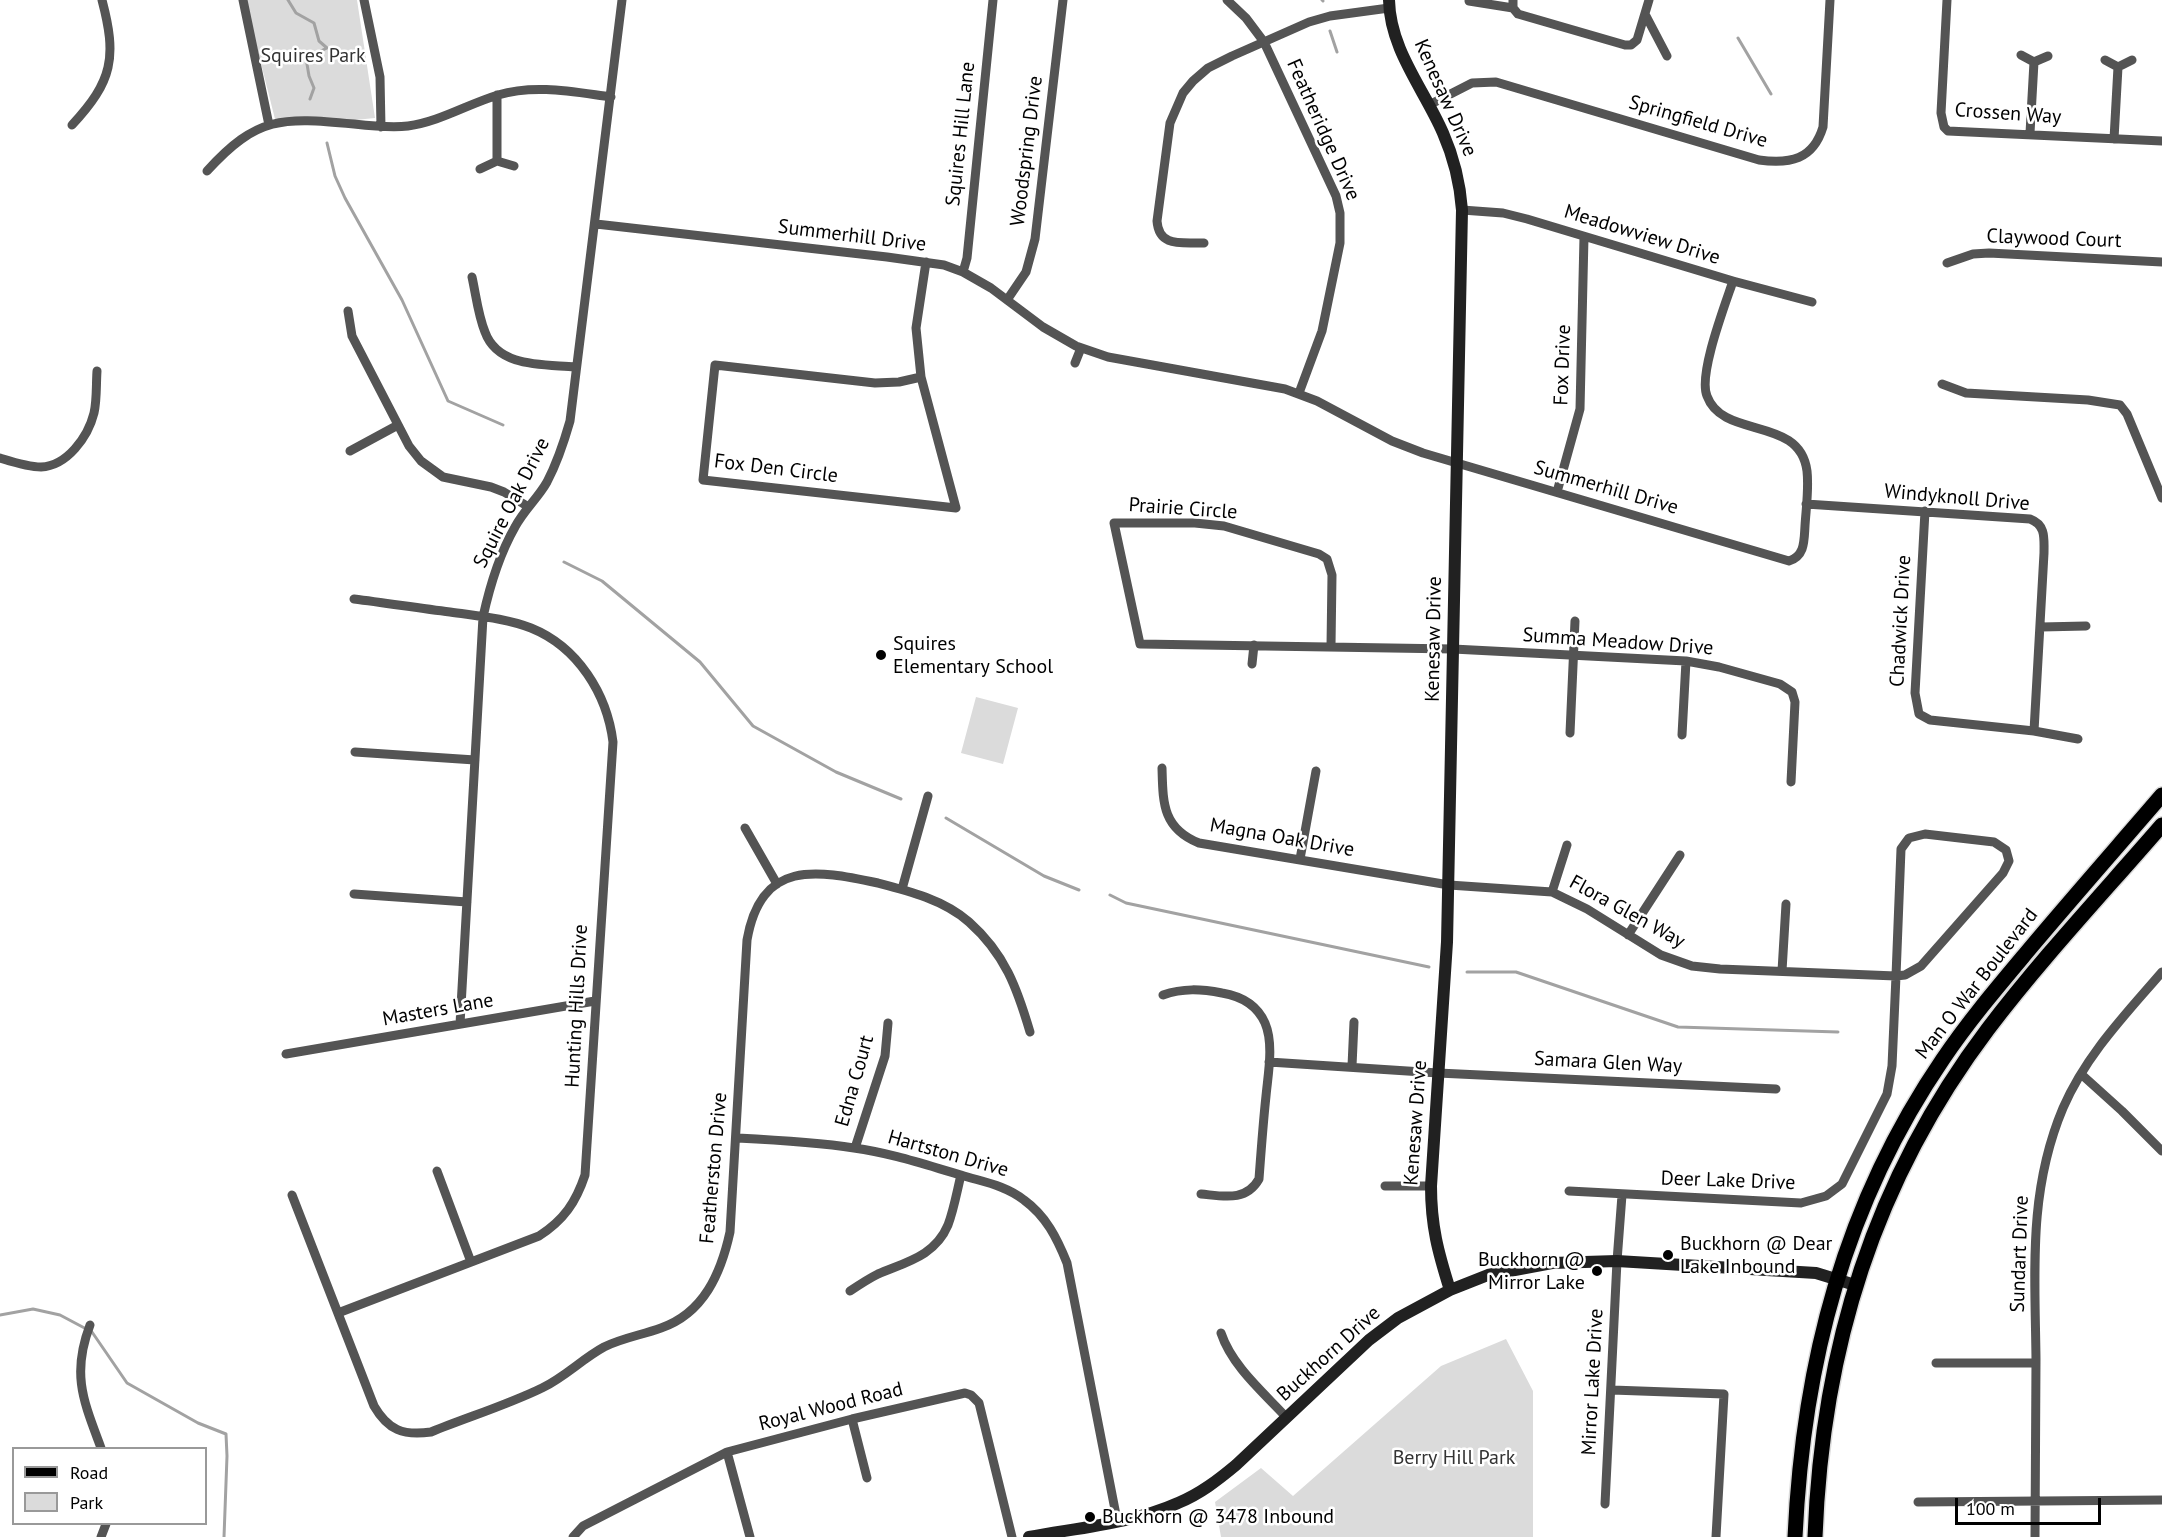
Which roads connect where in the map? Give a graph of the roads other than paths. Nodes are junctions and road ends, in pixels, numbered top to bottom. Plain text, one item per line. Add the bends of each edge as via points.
1 (102, 0) edge
2 (243, 0) edge
3 (364, 0) edge
4 (622, 0) edge
5 (993, 0) edge
6 (1063, 0) edge
7 (1227, 0) edge
8 (1648, 0) edge
9 (1830, 0) edge
10 (1947, 0) edge
11 (1469, 1) edge
12 (1389, 4) edge
13 (1513, 4) edge
14 (1645, 14) junction
15 (1264, 42) junction
16 (2021, 55) dead end
17 (1667, 56) dead end
18 (2048, 56) dead end
19 (2105, 60) dead end
20 (2132, 60) dead end
21 (2034, 62) junction
22 (2118, 67) junction
23 (496, 95) junction
24 (611, 97) junction
25 (1429, 105) junction
26 (72, 125) dead end
27 (269, 125) junction
28 (381, 127) junction
29 (2030, 133) junction
30 (2114, 140) junction
31 (2162, 141) edge
32 (497, 161) junction
33 (514, 166) dead end
34 (480, 169) dead end
35 (207, 171) dead end
36 (1462, 210) junction
37 (596, 224) junction
38 (1584, 237) junction
39 (1204, 243) dead end
40 (926, 262) junction
41 (2162, 262) edge
42 (1947, 263) dead end
43 (963, 272) junction
44 (472, 277) dead end
45 (1732, 281) junction
46 (1007, 300) junction
47 (1812, 302) dead end
48 (348, 311) dead end
49 (1081, 348) junction
50 (1075, 363) dead end
51 (575, 367) junction
52 (97, 371) dead end
53 (921, 377) junction
54 (1942, 384) dead end
55 (1299, 393) junction
56 (398, 425) junction
57 (350, 451) dead end
58 (0, 458) edge
59 (1456, 463) junction
60 (1557, 492) junction
61 (2162, 498) edge
62 (1806, 504) junction
63 (527, 506) junction
64 (1925, 511) junction
65 (354, 599) dead end
66 (483, 617) junction
67 (1575, 621) dead end
68 (2086, 626) dead end
69 (2041, 627) junction
70 (1254, 645) junction
71 (1331, 646) junction
72 (1453, 649) junction
73 (1574, 655) junction
74 (1686, 661) junction
75 (1252, 664) dead end
76 (2034, 731) junction
77 (1570, 733) dead end
78 (1682, 735) dead end
79 (2078, 739) dead end
80 (355, 752) dead end
81 (475, 760) junction
82 (1162, 768) dead end
83 (1316, 771) dead end
84 (1791, 782) dead end
85 (2162, 795) edge
86 (928, 796) dead end
87 (2162, 825) edge
88 (745, 828) dead end
89 (1567, 845) dead end
90 (1680, 855) dead end
91 (1300, 859) junction
92 (777, 884) junction
93 (1449, 885) junction
94 (902, 889) junction
95 (1552, 892) junction
96 (354, 894) dead end
97 (467, 902) junction
98 (1786, 904) dead end
99 (1628, 934) junction
100 (1782, 971) junction
101 (2162, 972) edge
102 (1896, 976) junction
103 (1162, 995) dead end
104 (595, 1001) junction
105 (1354, 1022) dead end
106 (888, 1023) dead end
107 (460, 1024) junction
108 (1030, 1032) dead end
109 (286, 1054) dead end
110 (1269, 1062) junction
111 (1352, 1066) junction
112 (1438, 1073) junction
113 (2081, 1074) junction
114 (1776, 1089) dead end
115 (736, 1138) junction
116 (855, 1148) junction
117 (2162, 1151) edge
118 (437, 1171) dead end
119 (961, 1175) junction
120 (1385, 1186) dead end
121 (1431, 1186) junction
122 (1569, 1191) dead end
123 (1201, 1194) dead end
124 (292, 1195) dead end
125 (1622, 1195) junction
126 (1617, 1261) junction
127 (471, 1262) junction
128 (1836, 1278) junction
129 (1855, 1285) junction
130 (1450, 1290) junction
131 (850, 1291) dead end
132 (338, 1313) junction
133 (90, 1325) dead end
134 (1221, 1333) dead end
135 (1936, 1363) dead end
136 (2036, 1363) junction
137 (1612, 1390) junction
138 (1287, 1418) junction
139 (852, 1419) junction
140 (100, 1447) edge
141 (727, 1452) junction
142 (867, 1478) dead end
143 (2162, 1500) edge
144 (2035, 1501) junction
145 (1918, 1502) dead end
146 (1605, 1504) dead end
147 (1117, 1521) junction
148 (573, 1537) edge
149 (750, 1537) edge
150 (1012, 1537) edge
151 (1029, 1537) edge
152 (1716, 1537) edge
153 (1795, 1537) edge
154 (1815, 1537) edge
155 (2035, 1537) edge

1 - 26 street via 110,38 108,71 96,98
2 - 27 street
3 - 28 street via 380,77
4 - 24 street, Squire Oak Drive
5 - 43 street, Squires Hill Lane
6 - 46 street, Woodspring Drive via 1035,239 1026,272
7 - 15 street, Featheridge Drive
8 - 14 street
9 - 25 street, Springfield Drive via 1822,127 1812,149 1793,160 1759,160 1496,82 1472,83
10 - 29 street, Crossen Way via 1941,113 1944,127 1953,132
11 - 13 street
12 - 15 street via 1330,16
12 - 25 street, Kenesaw Drive via 1399,46
13 - 14 street via 1518,14 1625,45 1637,40
14 - 17 street
15 - 39 street via 1208,68 1183,93 1170,123 1158,230 1171,242
15 - 55 street, Featheridge Drive via 1336,196 1340,213 1340,243 1322,331
16 - 21 street
18 - 21 street
19 - 22 street
20 - 22 street
21 - 29 street
22 - 30 street
23 - 24 street via 545,89
23 - 28 street via 422,123
23 - 32 street
24 - 37 street, Squire Oak Drive
25 - 36 street, Kenesaw Drive via 1451,154
27 - 28 street via 301,120
27 - 35 street via 239,140
29 - 30 street, Crossen Way
30 - 31 street, Crossen Way
32 - 33 street
32 - 34 street
36 - 38 street, Meadowview Drive via 1503,213
36 - 59 street, Kenesaw Drive
37 - 40 street, Summerhill Drive
37 - 51 street, Squire Oak Drive
38 - 45 street, Meadowview Drive
38 - 60 street, Fox Drive via 1580,409
40 - 43 street, Summerhill Drive
40 - 53 street, Fox Den Circle via 916,328
41 - 42 street, Claywood Court via 1989,253
43 - 46 street, Summerhill Drive
44 - 51 street via 482,324 495,349 514,360
45 - 47 street, Meadowview Drive
45 - 62 street, Summerhill Drive via 1705,375 1707,396 1724,417 1771,432 1797,447 1807,472
46 - 49 street, Summerhill Drive via 1043,327
48 - 56 street via 352,336
49 - 50 street
49 - 55 street, Summerhill Drive via 1108,357
51 - 63 street, Squire Oak Drive via 574,398 563,444 547,482
52 - 58 street via 91,423 69,455 42,467
53 - 53 street, Fox Den Circle via 956,508 703,480 715,365 875,383
54 - 61 street via 1965,393 2120,405
55 - 59 street, Summerhill Drive via 1407,448
56 - 57 street
56 - 63 street via 409,446 431,470 443,477 491,487
59 - 60 street, Summerhill Drive
59 - 72 street, Kenesaw Drive
60 - 62 street, Summerhill Drive via 1786,561 1793,560 1802,550
62 - 64 street, Windyknoll Drive
63 - 66 street, Squire Oak Drive via 498,560
64 - 69 street, Windyknoll Drive via 2030,519 2039,525 2044,533
64 - 76 street, Chadwick Drive via 1917,711 1930,720
65 - 66 street, Hunting Hills Drive
66 - 81 street, Squire Oak Drive
66 - 104 street, Hunting Hills Drive via 532,628 558,644 589,676 606,707 613,742
67 - 73 street
68 - 69 street
69 - 76 street, Windyknoll Drive
70 - 71 street, Prairie Circle
70 - 71 street, Prairie Circle via 1140,644 1114,523 1224,526 1320,554 1327,559 1332,575
70 - 75 street
71 - 72 street, Prairie Circle
72 - 73 street, Summa Meadow Drive
72 - 93 street, Kenesaw Drive
73 - 74 street, Summa Meadow Drive
73 - 77 street
74 - 78 street
74 - 84 street, Summa Meadow Drive via 1780,684 1792,692 1795,702
76 - 79 street, Chadwick Drive
80 - 81 street
81 - 97 street, Squire Oak Drive
82 - 91 street, Magna Oak Drive via 1169,820 1186,838 1218,847
83 - 91 street
85 - 128 main road, Man O War Boulevard via 1985,1002 1943,1059 1896,1137
86 - 94 street
87 - 129 main road, Man O War Boulevard via 1988,1029 1957,1073 1898,1178
88 - 92 street
89 - 95 street
90 - 99 street
91 - 93 street, Magna Oak Drive
92 - 94 street, Featherston Drive via 796,875 826,873
92 - 115 street, Featherston Drive via 756,908 747,940
93 - 95 street, Flora Glen Way
93 - 112 street, Kenesaw Drive
94 - 108 street, Featherston Drive via 948,908 985,937 1007,968
95 - 99 street, Flora Glen Way
96 - 97 street
97 - 107 street, Squire Oak Drive
98 - 100 street
99 - 100 street, Flora Glen Way via 1661,955 1692,966
100 - 102 street, Flora Glen Way
101 - 113 street, Sundart Drive via 2106,1037
102 - 102 street, Deer Lake Drive via 1902,845 1909,838 1925,834 2001,846 2009,861 2003,873 1921,966
102 - 125 street, Deer Lake Drive via 1889,1088 1846,1178 1835,1191 1801,1203
103 - 110 street via 1191,989 1241,998 1266,1023
104 - 107 street, Masters Lane
104 - 127 street, Hunting Hills Drive via 585,1175 579,1194 551,1228
105 - 111 street
106 - 116 street, Edna Court via 885,1056
107 - 109 street, Masters Lane
110 - 111 street, Samara Glen Way
110 - 123 street via 1259,1179 1240,1196
111 - 112 street, Samara Glen Way
112 - 114 street, Samara Glen Way
112 - 121 street, Kenesaw Drive
113 - 117 street
113 - 136 street, Sundart Drive via 2052,1139 2040,1187 2035,1231
115 - 116 street, Hartston Drive
115 - 132 street, Featherston Drive via 730,1232 724,1259 706,1294 678,1319 606,1346 541,1389 431,1432 401,1431 382,1419 374,1406
116 - 119 street, Hartston Drive
118 - 127 street
119 - 131 street via 948,1225 933,1248
119 - 147 street, Hartston Drive via 995,1184 1023,1199 1053,1230 1067,1263
120 - 121 street
121 - 130 street, Kenesaw Drive via 1436,1248
122 - 125 street, Deer Lake Drive
124 - 132 street, Featherston Drive
125 - 126 street, Mirror Lake Drive
126 - 128 street, Buckhorn Drive via 1796,1271
126 - 130 street, Buckhorn Drive via 1532,1265 1488,1275
126 - 137 street, Mirror Lake Drive
127 - 132 street, Hunting Hills Drive
128 - 129 street, Buckhorn Drive
128 - 153 main road, Man O War Boulevard via 1804,1425
129 - 154 main road, Man O War Boulevard via 1822,1434
130 - 138 street, Buckhorn Drive via 1398,1318 1369,1340
133 - 140 street via 80,1364 82,1392
134 - 138 street via 1236,1362
135 - 136 street
136 - 144 street, Sundart Drive
137 - 146 street, Mirror Lake Drive
137 - 152 street via 1724,1394
138 - 147 street, Buckhorn Drive via 1216,1481 1177,1504
139 - 141 street, Royal Wood Road
139 - 142 street
139 - 150 street, Royal Wood Road via 956,1394 971,1395 979,1403
141 - 148 street, Royal Wood Road via 583,1526
141 - 149 street
143 - 144 street
144 - 145 street
144 - 155 street, Sundart Drive
147 - 151 street, Buckhorn Drive

